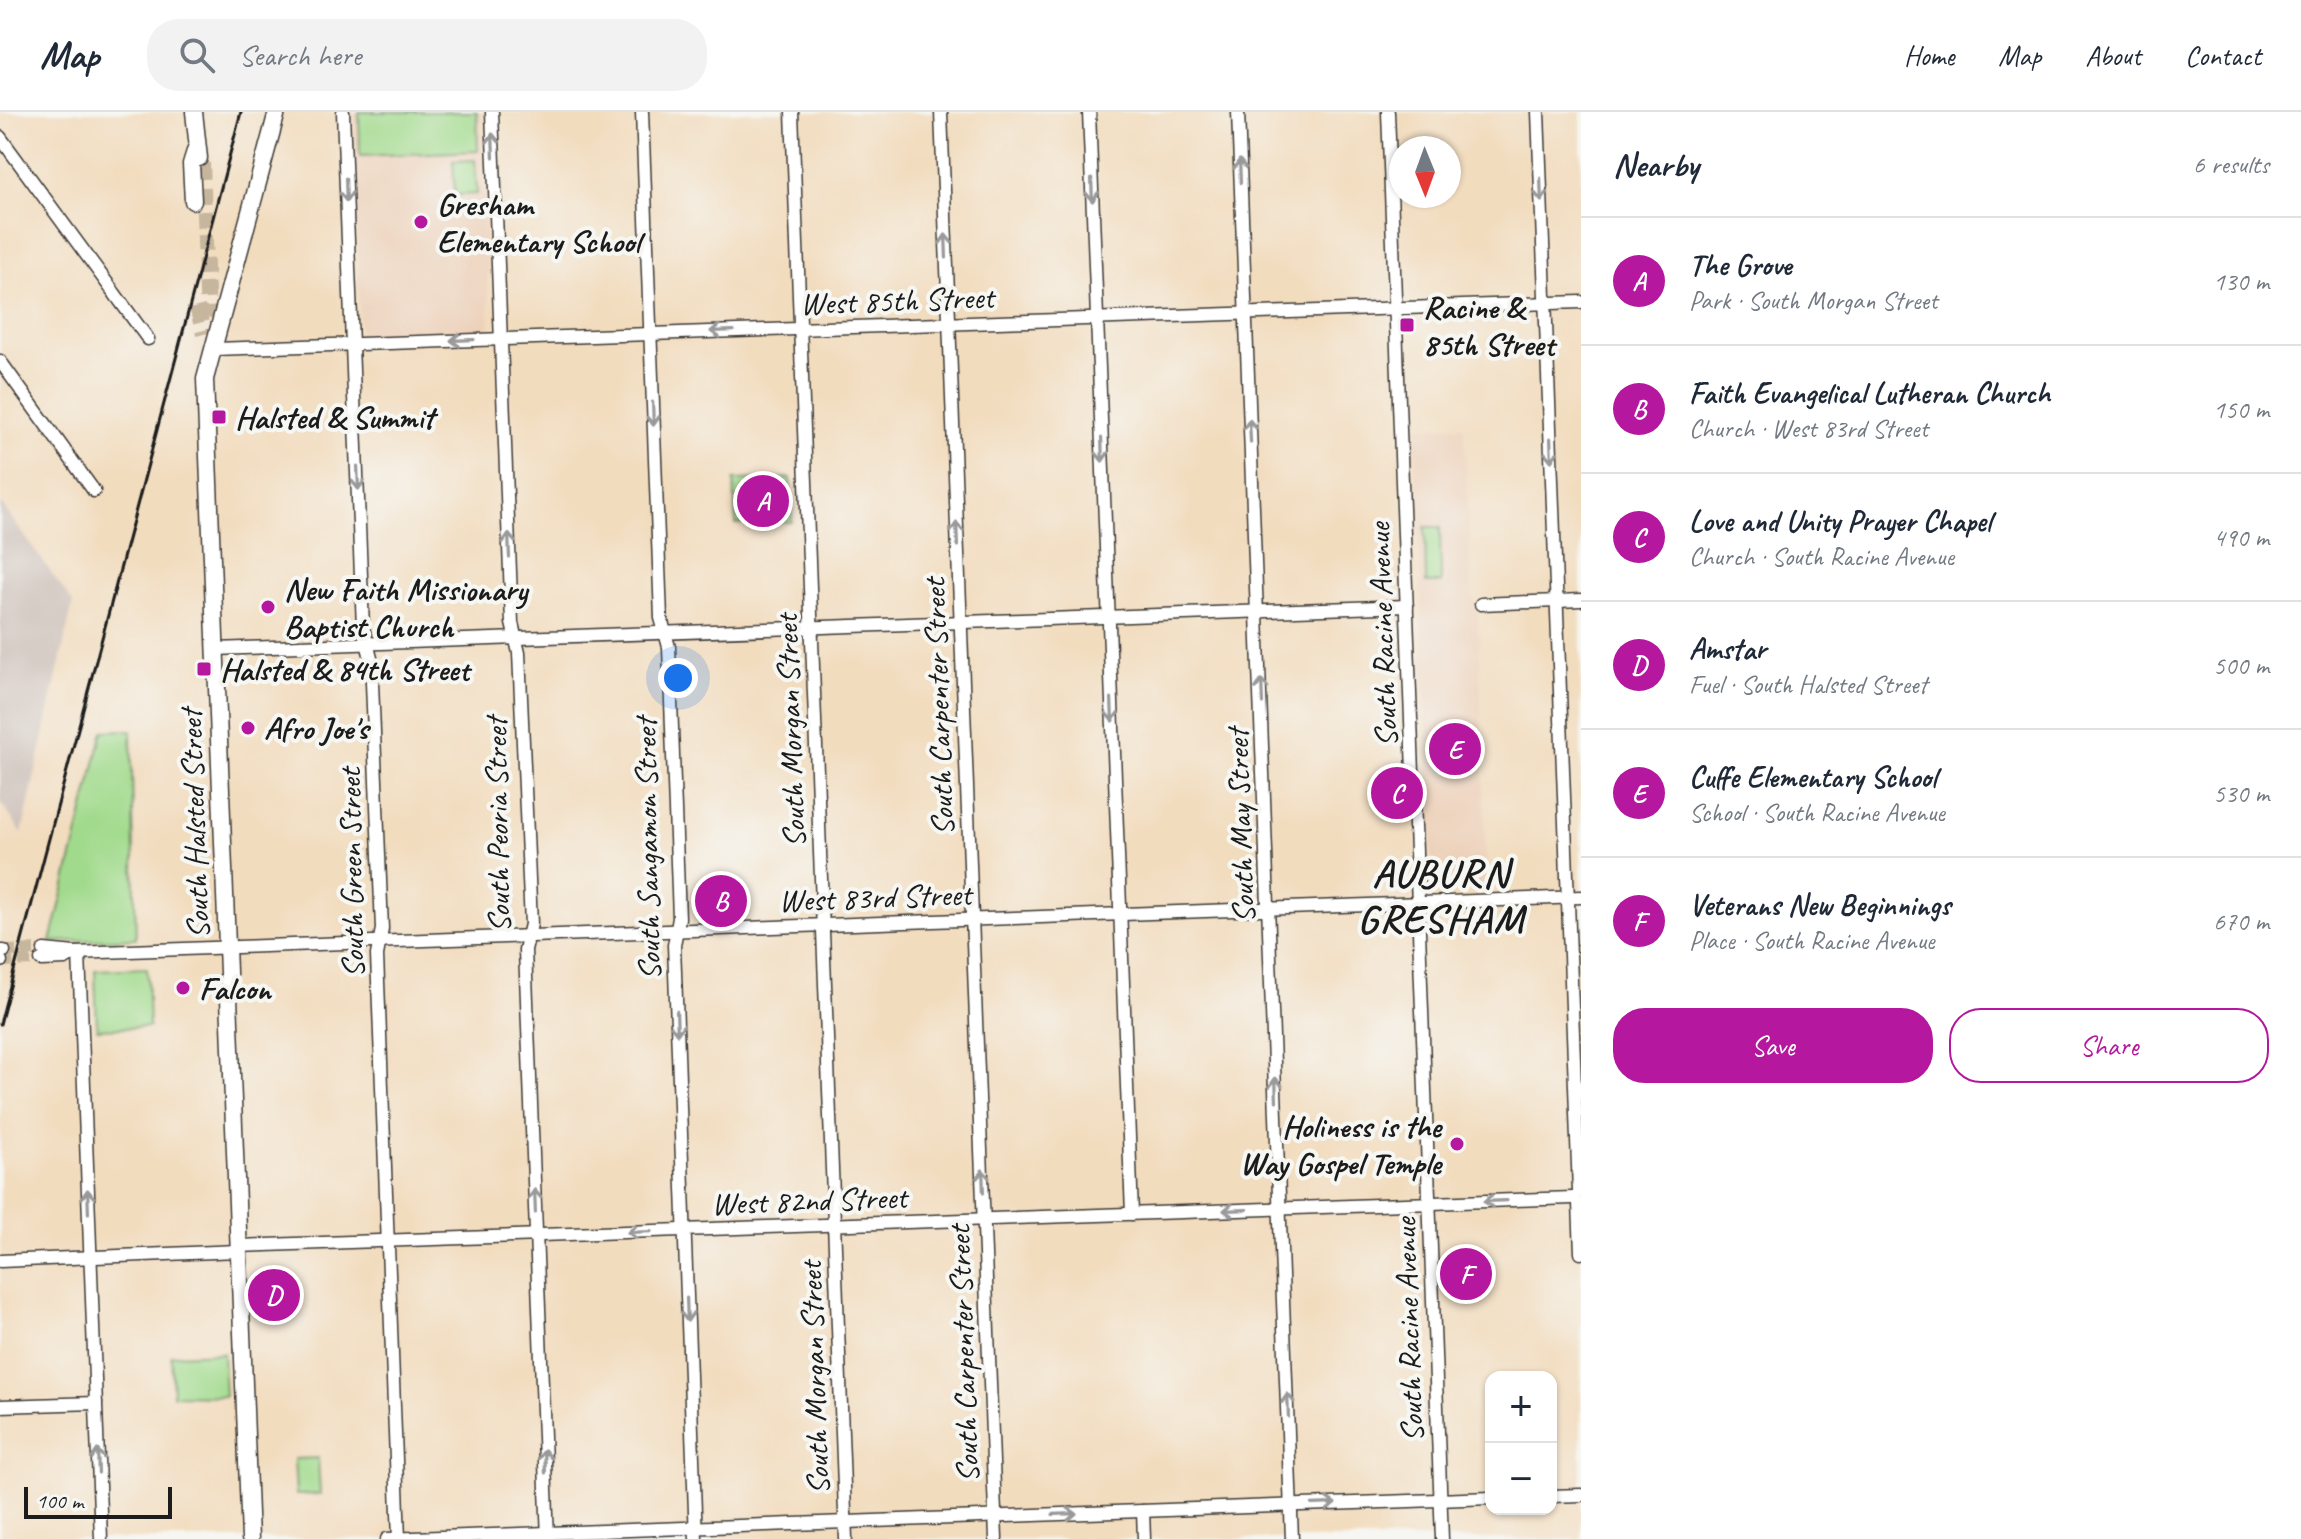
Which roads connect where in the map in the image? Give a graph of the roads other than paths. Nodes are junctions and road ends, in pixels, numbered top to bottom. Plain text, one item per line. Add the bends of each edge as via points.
1 (194, 112) edge
2 (277, 112) edge
3 (343, 112) edge
4 (492, 112) edge
5 (642, 112) edge
6 (792, 112) edge
7 (941, 112) edge
8 (1089, 112) edge
9 (1238, 112) edge
10 (1388, 112) edge
11 (1538, 112) edge
12 (0, 137) edge
13 (193, 201) dead end
14 (1581, 302) edge
15 (1545, 303) junction
16 (1395, 308) junction
17 (1245, 314) junction
18 (1097, 319) junction
19 (949, 324) junction
20 (206, 326) tunnel mouth
21 (800, 329) junction
22 (650, 334) junction
23 (148, 339) dead end
24 (501, 339) junction
25 (352, 344) junction
26 (215, 349) junction
27 (0, 361) edge
28 (94, 491) dead end
29 (1581, 600) edge
30 (1557, 601) junction
31 (1481, 604) dead end
32 (1407, 606) junction
33 (1259, 611) junction
34 (1109, 617) junction
35 (961, 622) junction
36 (812, 627) junction
37 (664, 632) junction
38 (515, 638) junction
39 (368, 643) junction
40 (215, 649) junction
41 (1574, 897) edge
42 (1418, 903) junction
43 (1269, 908) junction
44 (1120, 914) junction
45 (972, 919) junction
46 (823, 925) junction
47 (677, 930) junction
48 (528, 936) junction
49 (379, 942) junction
50 (227, 947) junction
51 (77, 953) junction
52 (42, 955) tunnel mouth
53 (1578, 1198) edge
54 (1429, 1203) junction
55 (1281, 1208) junction
56 (1132, 1214) junction
57 (984, 1219) junction
58 (834, 1225) junction
59 (684, 1230) junction
60 (536, 1236) junction
61 (387, 1241) junction
62 (238, 1249) junction
63 (1581, 1253) edge
64 (90, 1257) junction
65 (0, 1261) edge
66 (96, 1403) junction
67 (0, 1406) edge
68 (1581, 1495) edge
69 (1557, 1496) edge
70 (1485, 1498) edge
71 (1440, 1500) junction
72 (1291, 1506) junction
73 (1143, 1511) junction
74 (995, 1516) junction
75 (845, 1522) junction
76 (696, 1533) edge
77 (548, 1536) edge
78 (101, 1539) edge
79 (250, 1539) edge
80 (387, 1539) edge
81 (399, 1539) edge
82 (846, 1539) edge
83 (996, 1539) edge
84 (1144, 1539) edge
85 (1292, 1539) edge
86 (1442, 1539) edge

1 - 13 main road via 199,156 191,164
2 - 26 main road, South Halsted Street
3 -> 25 street, South Green Street
24 -> 4 street, South Peoria Street
5 - 22 street, South Sangamon Street
6 - 21 street, South Morgan Street
19 -> 7 street, South Carpenter Street
8 -> 18 street
17 -> 9 street, South May Street
10 - 16 street, South Racine Avenue
11 -> 15 street
12 - 23 street
14 - 15 street, West 85th Street
15 - 16 street, West 85th Street
15 -> 30 street
16 - 17 street, West 85th Street
16 - 32 street, South Racine Avenue
17 - 18 street, West 85th Street
33 -> 17 street, South May Street
18 - 19 street, West 85th Street
18 -> 34 street
19 - 21 street, West 85th Street
35 -> 19 street, South Carpenter Street
20 - 26 main road
21 -> 22 street, West 85th Street
21 - 36 street, South Morgan Street
22 - 24 street, West 85th Street
22 -> 37 street, South Sangamon Street
24 -> 25 street, West 85th Street
38 -> 24 street, South Peoria Street
25 - 26 street, West 85th Street
25 -> 39 street, South Green Street via 363,628
26 - 40 main road, South Halsted Street via 205,379
27 - 28 street
29 - 30 street
30 - 31 street
30 - 41 street
32 - 33 street
32 - 42 street, South Racine Avenue
33 - 34 street
43 -> 33 street, South May Street
34 - 35 street
34 -> 44 street
35 - 36 street
35 - 45 street, South Carpenter Street
36 - 37 street
36 - 46 street, South Morgan Street
37 - 38 street
37 - 47 street, South Sangamon Street via 669,647
38 - 39 street
38 - 48 street, South Peoria Street
39 - 40 street
39 - 49 street, South Green Street
40 - 50 main road, South Halsted Street
41 - 42 street, West 83rd Street
41 - 53 street
42 - 43 street, West 83rd Street
42 - 54 street, South Racine Avenue
43 - 44 street, West 83rd Street
55 -> 43 street, South May Street
44 - 45 street, West 83rd Street
44 - 56 street
45 - 46 street, West 83rd Street
57 -> 45 street, South Carpenter Street
46 - 47 street, West 83rd Street
46 - 58 street, South Morgan Street
47 - 48 street, West 83rd Street
47 -> 59 street, South Sangamon Street
48 - 49 street, West 83rd Street
60 -> 48 street, South Peoria Street
49 - 50 street, West 83rd Street
49 - 61 street, South Green Street
50 - 51 street, West 83rd Street
50 - 62 main road, South Halsted Street
51 - 52 street, West 83rd Street
64 -> 51 street
53 -> 54 street, West 82nd Street
53 - 63 street
54 - 55 street, West 82nd Street
54 - 71 street, South Racine Avenue
55 -> 56 street, West 82nd Street
72 -> 55 street, South May Street
56 - 57 street, West 82nd Street
57 - 58 street, West 82nd Street
57 - 74 street, South Carpenter Street
58 - 59 street, West 82nd Street
58 - 75 street, South Morgan Street
59 -> 60 street, West 82nd Street
59 -> 76 street, South Sangamon Street
60 - 61 street, West 82nd Street
77 -> 60 street, South Peoria Street
61 - 62 street, West 82nd Street
61 - 81 street, South Green Street
62 - 64 street, West 82nd Street
62 - 79 main road, South Halsted Street
64 - 65 street, West 82nd Street
64 - 66 street
66 - 67 street
78 -> 66 street
68 - 69 street
70 - 71 street
72 -> 71 street
71 - 86 street, South Racine Avenue
72 - 73 street
72 - 85 street, South May Street
74 -> 73 street
73 - 84 street
74 - 75 street
74 - 83 street, South Carpenter Street
75 - 76 street
75 - 82 street, South Morgan Street
76 - 77 street
77 - 81 street
80 - 81 street

